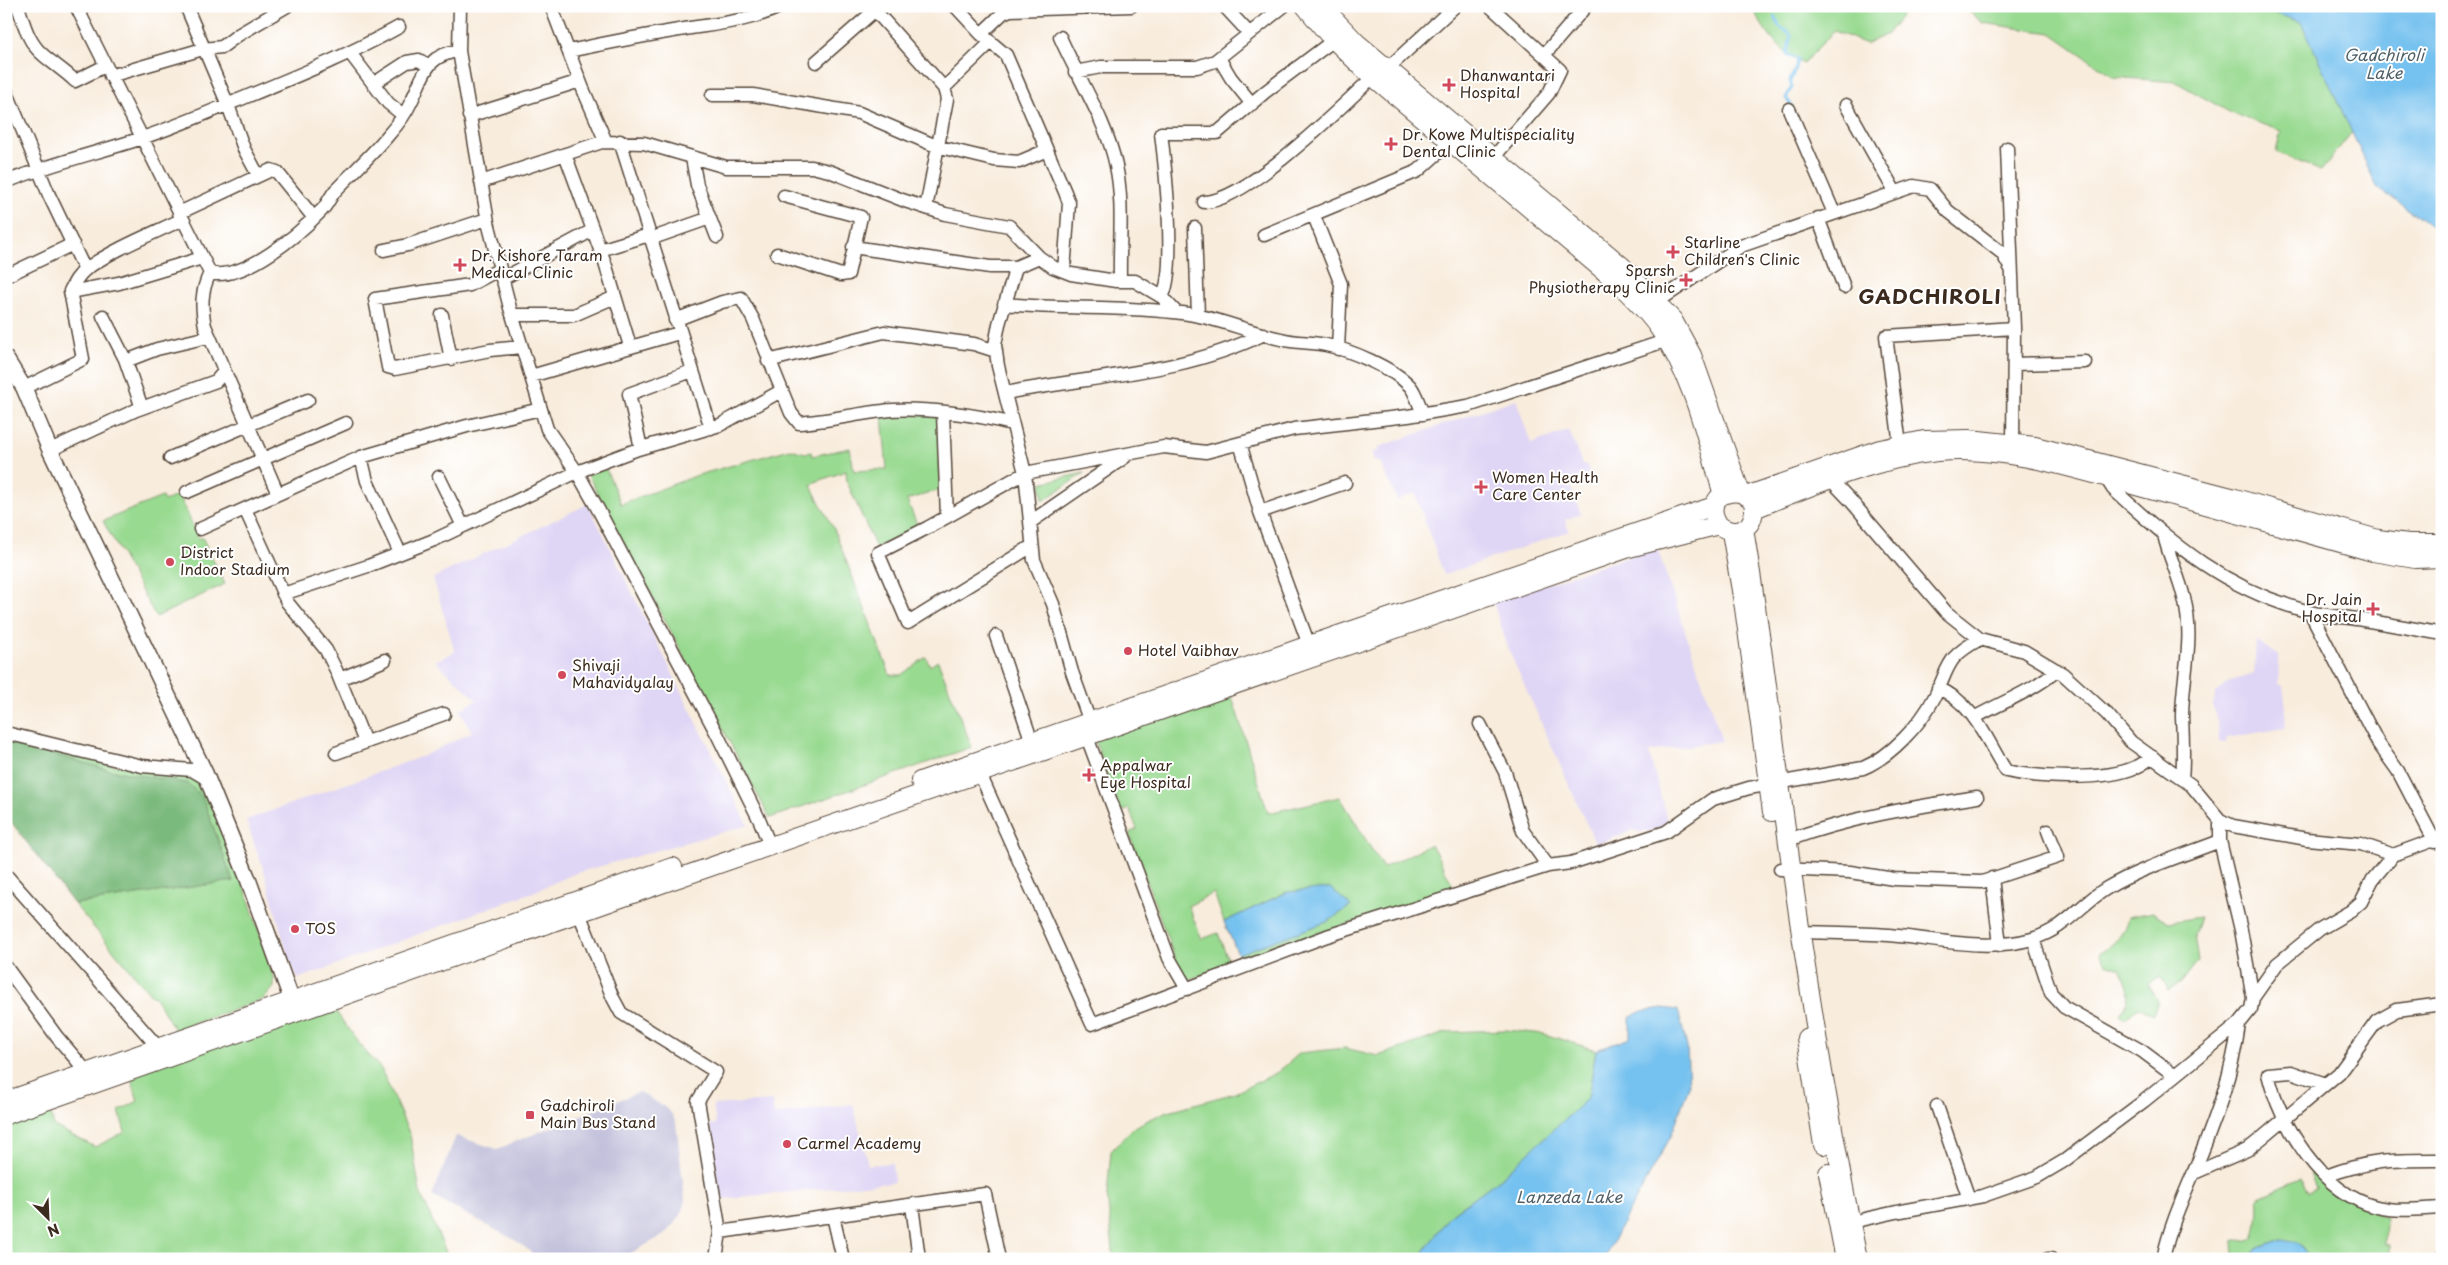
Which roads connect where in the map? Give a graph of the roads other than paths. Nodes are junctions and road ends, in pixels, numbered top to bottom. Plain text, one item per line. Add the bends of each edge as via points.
1 (18, 6) edge
2 (76, 6) edge
3 (186, 6) edge
4 (287, 6) edge
5 (460, 6) edge
6 (551, 6) edge
7 (781, 6) edge
8 (955, 6) edge
9 (1131, 6) edge
10 (1224, 6) edge
11 (1284, 6) edge
12 (1305, 6) edge
13 (1322, 6) edge
14 (1455, 6) edge
15 (1490, 6) edge
16 (1586, 6) edge
17 (872, 8) edge
18 (399, 26) dead end
19 (1249, 33) junction
20 (981, 34) junction
21 (1060, 37) dead end
22 (1334, 40) junction
23 (991, 42) junction
24 (204, 49) junction
25 (460, 51) junction
26 (569, 51) junction
27 (350, 53) junction
28 (1544, 55) junction
29 (1219, 58) junction
30 (816, 62) dead end
31 (428, 66) junction
32 (108, 71) junction
33 (1076, 72) junction
34 (1380, 73) junction
35 (580, 81) junction
36 (373, 84) junction
37 (944, 88) junction
38 (6, 90) edge
39 (712, 95) dead end
40 (228, 104) junction
41 (1252, 104) junction
42 (1846, 105) dead end
43 (1789, 109) dead end
44 (403, 115) junction
45 (469, 116) junction
46 (140, 138) junction
47 (620, 141) junction
48 (606, 142) junction
49 (1450, 142) junction
50 (936, 146) junction
51 (2007, 148) dead end
52 (1047, 150) junction
53 (565, 154) junction
54 (692, 158) junction
55 (1492, 158) junction
56 (39, 169) junction
57 (258, 175) junction
58 (6, 182) edge
59 (481, 182) junction
60 (1895, 192) junction
61 (784, 196) dead end
62 (1204, 202) dead end
63 (926, 208) junction
64 (1834, 213) junction
65 (181, 216) junction
66 (1314, 216) junction
67 (314, 218) junction
68 (710, 218) junction
69 (1818, 218) junction
70 (487, 219) junction
71 (1195, 228) dead end
72 (593, 230) junction
73 (1264, 235) dead end
74 (649, 237) junction
75 (717, 238) dead end
76 (73, 244) junction
77 (853, 247) junction
78 (384, 250) dead end
79 (600, 250) junction
80 (777, 254) dead end
81 (1039, 257) junction
82 (202, 258) junction
83 (1016, 267) junction
84 (85, 270) junction
85 (1064, 271) junction
86 (2012, 271) junction
87 (210, 273) junction
88 (501, 274) junction
89 (6, 276) edge
90 (1120, 281) junction
91 (1844, 288) dead end
92 (70, 292) junction
93 (615, 297) junction
94 (1162, 297) junction
95 (1657, 302) junction
96 (1004, 304) junction
97 (1176, 312) junction
98 (442, 315) dead end
99 (512, 315) junction
100 (103, 316) dead end
101 (1198, 316) junction
102 (675, 320) junction
103 (2014, 328) junction
104 (679, 333) junction
105 (1264, 334) junction
106 (208, 336) junction
107 (1674, 338) junction
108 (630, 346) junction
109 (522, 347) junction
110 (1338, 349) junction
111 (996, 351) junction
112 (6, 359) edge
113 (451, 359) junction
114 (768, 361) junction
115 (126, 362) junction
116 (2085, 362) dead end
117 (2014, 364) junction
118 (692, 371) junction
119 (223, 372) junction
120 (531, 376) junction
121 (24, 388) junction
122 (781, 391) junction
123 (1005, 393) junction
124 (308, 400) dead end
125 (142, 408) junction
126 (541, 409) junction
127 (943, 413) junction
128 (1423, 414) junction
129 (346, 423) dead end
130 (1012, 424) junction
131 (247, 426) junction
132 (711, 428) junction
133 (1240, 443) junction
134 (2013, 444) junction
135 (642, 448) junction
136 (50, 450) junction
137 (1900, 452) junction
138 (1130, 454) junction
139 (361, 457) junction
140 (170, 458) dead end
141 (262, 458) junction
142 (577, 472) junction
143 (2108, 472) junction
144 (1025, 473) junction
145 (439, 478) dead end
146 (1831, 480) junction
147 (1345, 483) dead end
148 (188, 492) dead end
149 (278, 494) junction
150 (1747, 499) junction
151 (1718, 500) junction
152 (245, 509) junction
153 (1260, 512) junction
154 (948, 516) junction
155 (1032, 521) junction
156 (464, 526) junction
157 (200, 528) dead end
158 (1732, 529) junction
159 (2164, 535) junction
160 (2442, 544) edge
161 (1032, 546) junction
162 (400, 554) junction
163 (2442, 558) edge
164 (284, 594) junction
165 (2310, 612) junction
166 (2442, 634) edge
167 (996, 636) dead end
168 (1980, 639) junction
169 (1309, 645) junction
170 (385, 660) dead end
171 (2057, 670) junction
172 (340, 679) junction
173 (1938, 688) junction
174 (444, 714) dead end
175 (1974, 718) junction
176 (1480, 724) dead end
177 (1088, 729) junction
178 (6, 732) edge
179 (365, 742) junction
180 (1032, 742) junction
181 (336, 753) dead end
182 (2152, 757) junction
183 (980, 774) junction
184 (2182, 778) junction
185 (208, 780) junction
186 (1774, 784) junction
187 (1978, 797) dead end
188 (2220, 820) junction
189 (2048, 831) dead end
190 (2438, 839) edge
191 (1788, 840) junction
192 (768, 841) junction
193 (2220, 841) junction
194 (2393, 855) junction
195 (1548, 866) junction
196 (1786, 869) junction
197 (6, 875) edge
198 (1992, 878) junction
199 (579, 913) junction
200 (1801, 932) junction
201 (2033, 938) junction
202 (2000, 945) junction
203 (6, 967) edge
204 (1187, 988) junction
205 (2254, 998) junction
206 (2442, 1004) edge
207 (294, 1007) junction
208 (2239, 1024) junction
209 (158, 1047) junction
210 (87, 1072) junction
211 (2174, 1075) junction
212 (2326, 1084) junction
213 (6, 1101) edge
214 (1937, 1106) dead end
215 (6, 1115) edge
216 (2283, 1119) junction
217 (2442, 1160) edge
218 (2192, 1174) junction
219 (2326, 1176) junction
220 (1969, 1199) junction
221 (912, 1205) junction
222 (2442, 1208) edge
223 (833, 1216) junction
224 (1844, 1223) junction
225 (720, 1232) junction
226 (716, 1259) edge
227 (843, 1259) edge
228 (919, 1259) edge
229 (999, 1259) edge
230 (1845, 1259) edge
231 (1858, 1259) edge
232 (2163, 1259) edge

1 - 32 street via 30,39 39,51 75,81
2 - 32 street
3 - 24 street
4 - 24 street via 222,47
5 - 25 street
6 - 26 street
7 - 26 street via 736,20
8 - 20 street
9 - 20 street via 1010,10
10 - 19 street
11 - 19 street
12 - 22 highway
13 - 34 highway
14 - 34 street
15 - 28 street
16 - 28 street
17 - 30 street
17 - 37 street
18 - 27 street
19 - 29 street
20 - 23 street
21 - 33 street
22 - 34 highway
22 - 41 street
23 - 37 street
23 - 52 street via 1006,55
24 - 32 street
24 - 40 street
25 - 31 street via 446,52
25 - 45 street
26 - 35 street
27 - 36 street
27 - 40 street
28 - 55 street via 1560,70 1550,93
29 - 33 street via 1198,67 1101,67
29 - 41 street
31 - 36 street via 419,60 407,62
31 - 44 street
32 - 46 street
33 - 90 street via 1116,164
34 - 49 highway
34 - 55 highway
34 - 62 street via 1276,163 1229,195 1215,202
35 - 45 street
35 - 48 street
36 - 44 street
37 - 50 street via 947,100
38 - 56 street
39 - 50 street via 753,95 859,112
40 - 46 street
40 - 57 street via 244,150
41 - 94 street via 1217,133 1161,132 1168,183 1167,288
42 - 60 street
43 - 64 street
44 - 67 street
45 - 59 street
46 - 56 street
46 - 65 street
47 - 48 street
47 - 54 street via 644,143
47 - 74 street
48 - 53 street
49 - 66 street via 1418,172
49 - 107 highway via 1617,282
50 - 52 street via 994,160 1019,162
50 - 63 street
51 - 86 street
52 - 85 street via 1069,203
53 - 59 street
53 - 72 street
54 - 63 street via 726,167 812,167
54 - 68 street via 697,185
55 - 95 highway via 1623,266
56 - 58 street
56 - 76 street
57 - 65 street
57 - 67 street via 271,170 277,172
59 - 70 street
60 - 64 street
60 - 86 street via 1914,186 1930,189 1948,212 2002,253
61 - 77 street via 861,217
63 - 81 street via 1009,226
64 - 69 street
65 - 82 street
65 - 84 street
66 - 73 street
66 - 110 street via 1341,284
67 - 87 street via 274,252 234,272 220,276
68 - 74 street
68 - 75 street
69 - 91 street
69 - 95 street via 1741,246
70 - 78 street
70 - 88 street
71 - 101 street
72 - 79 street
72 - 88 street
74 - 79 street
74 - 102 street
76 - 84 street
76 - 89 street
77 - 80 street via 848,274 840,275
77 - 83 street via 990,267
79 - 93 street
81 - 83 street
81 - 85 street
82 - 87 street
82 - 92 street via 119,283
83 - 96 street via 1010,294
84 - 92 street
85 - 90 street
86 - 103 street
87 - 106 street via 201,306
88 - 99 street
88 - 113 street via 470,285 375,299 388,367 395,369
90 - 94 street via 1135,281
92 - 121 street via 83,359
93 - 99 street via 574,314
93 - 108 street
94 - 97 street
95 - 107 highway via 1673,320
96 - 97 street via 1039,308 1112,306
96 - 111 street
97 - 101 street
98 - 113 street
99 - 109 street
100 - 115 street
101 - 105 street via 1223,320
102 - 104 street
102 - 114 street via 741,298 753,319
103 - 117 street
103 - 137 street via 1886,336
104 - 108 street
104 - 118 street
105 - 110 street via 1281,340
105 - 123 street via 1202,359 1163,368
106 - 115 street via 158,349
106 - 119 street
107 - 128 street via 1468,406
107 - 150 highway via 1692,355
107 - 151 highway via 1677,359 1698,408
108 - 120 street
109 - 113 street
109 - 120 street
110 - 128 street via 1362,357 1401,378 1412,388
111 - 114 street via 974,344 884,332
111 - 123 street
112 - 121 main road
114 - 122 street
115 - 125 street
116 - 117 street
117 - 134 street
118 - 132 street
118 - 135 street via 629,394
119 - 125 street via 216,380
119 - 131 street
120 - 126 street
121 - 136 main road
122 - 127 street via 799,423 883,410
122 - 132 street
123 - 130 street
124 - 131 street
125 - 136 street
126 - 139 street via 458,428
126 - 142 street via 547,428
127 - 130 street via 988,417
127 - 154 street
128 - 133 street via 1294,429
129 - 141 street
130 - 144 street
131 - 140 street
131 - 141 street
132 - 135 street
133 - 138 street via 1206,452 1164,447
133 - 153 street
134 - 137 highway via 1969,439 1924,440
134 - 143 highway via 2035,446
135 - 142 street
136 - 185 main road
137 - 143 highway via 1984,452
137 - 146 highway
137 - 150 highway via 1880,448
138 - 144 street
138 - 155 street
139 - 149 street
139 - 162 street via 367,481
141 - 148 street
141 - 149 street
142 - 156 street
142 - 192 street via 717,734
143 - 159 street via 2112,489
143 - 160 highway via 2234,498 2378,539 2408,544
143 - 163 highway via 2373,552 2415,559
144 - 154 street
144 - 155 street
145 - 156 street
146 - 150 highway
146 - 168 street via 1946,612
147 - 153 street
149 - 152 street
150 - 151 highway via 1728,492
150 - 158 highway via 1753,518
151 - 158 highway via 1715,520
151 - 169 highway
152 - 157 street
152 - 164 street
153 - 169 street
154 - 161 street via 878,553 908,624
155 - 161 street
156 - 162 street
158 - 177 highway via 1629,548
158 - 186 highway via 1758,612
159 - 165 street via 2201,564 2237,585
159 - 184 street via 2184,597 2188,626
161 - 177 street via 1034,560 1053,604
162 - 164 street
164 - 172 street via 304,626 326,650
165 - 166 street
165 - 190 street via 2378,744
167 - 180 street
168 - 171 street via 2024,650
168 - 173 street via 1959,651 1948,665
169 - 177 highway
170 - 172 street
171 - 175 street via 2030,690
171 - 182 street via 2107,714 2131,742
172 - 179 street
173 - 175 street via 1950,693
173 - 186 street via 1924,714 1878,762 1863,768
174 - 179 street
175 - 182 street via 2006,771 2024,775 2101,775 2136,767
176 - 195 street via 1505,772 1522,831
177 - 180 highway
177 - 183 highway
177 - 204 street via 1169,958
178 - 185 street via 142,766 192,770
179 - 181 street
180 - 192 highway
182 - 184 street
183 - 192 highway
183 - 204 street via 1092,1024
184 - 188 street
185 - 207 main road
186 - 191 highway
186 - 195 street via 1713,799 1666,832 1571,863
186 - 196 highway
187 - 191 street via 1822,827
188 - 193 street
188 - 194 street via 2233,826 2307,839 2361,844
189 - 198 street via 2058,858
190 - 194 street
191 - 196 highway
192 - 199 highway
192 - 207 highway
193 - 201 street via 2122,880 2105,889 2061,927
193 - 205 street
194 - 205 street via 2361,902 2320,929 2277,964
195 - 204 street via 1327,936
196 - 198 street via 1938,882 1982,882
196 - 200 highway
196 - 224 highway via 1817,1112
197 - 209 street
198 - 202 street
199 - 207 highway
199 - 225 street via 621,1013 716,1072 698,1101
200 - 202 street via 1888,935
200 - 224 highway
201 - 202 street
201 - 211 street via 2051,993 2064,1007 2142,1051
203 - 210 street
205 - 208 street
206 - 212 street via 2397,1010 2377,1021 2339,1073
207 - 209 highway
207 - 215 highway
208 - 211 street
208 - 218 street via 2222,1098
209 - 210 highway
210 - 213 highway
211 - 220 street via 2144,1102 2037,1178
212 - 216 street
212 - 216 street via 2291,1072 2268,1074
214 - 220 street
216 - 218 street via 2247,1150
216 - 219 street
217 - 219 street via 2370,1162
218 - 232 street
219 - 222 street via 2350,1195 2374,1206 2393,1210
220 - 224 street
221 - 223 street
221 - 228 street
221 - 229 street via 985,1194
223 - 225 street
223 - 227 street
224 - 230 highway
224 - 231 highway
225 - 226 street

